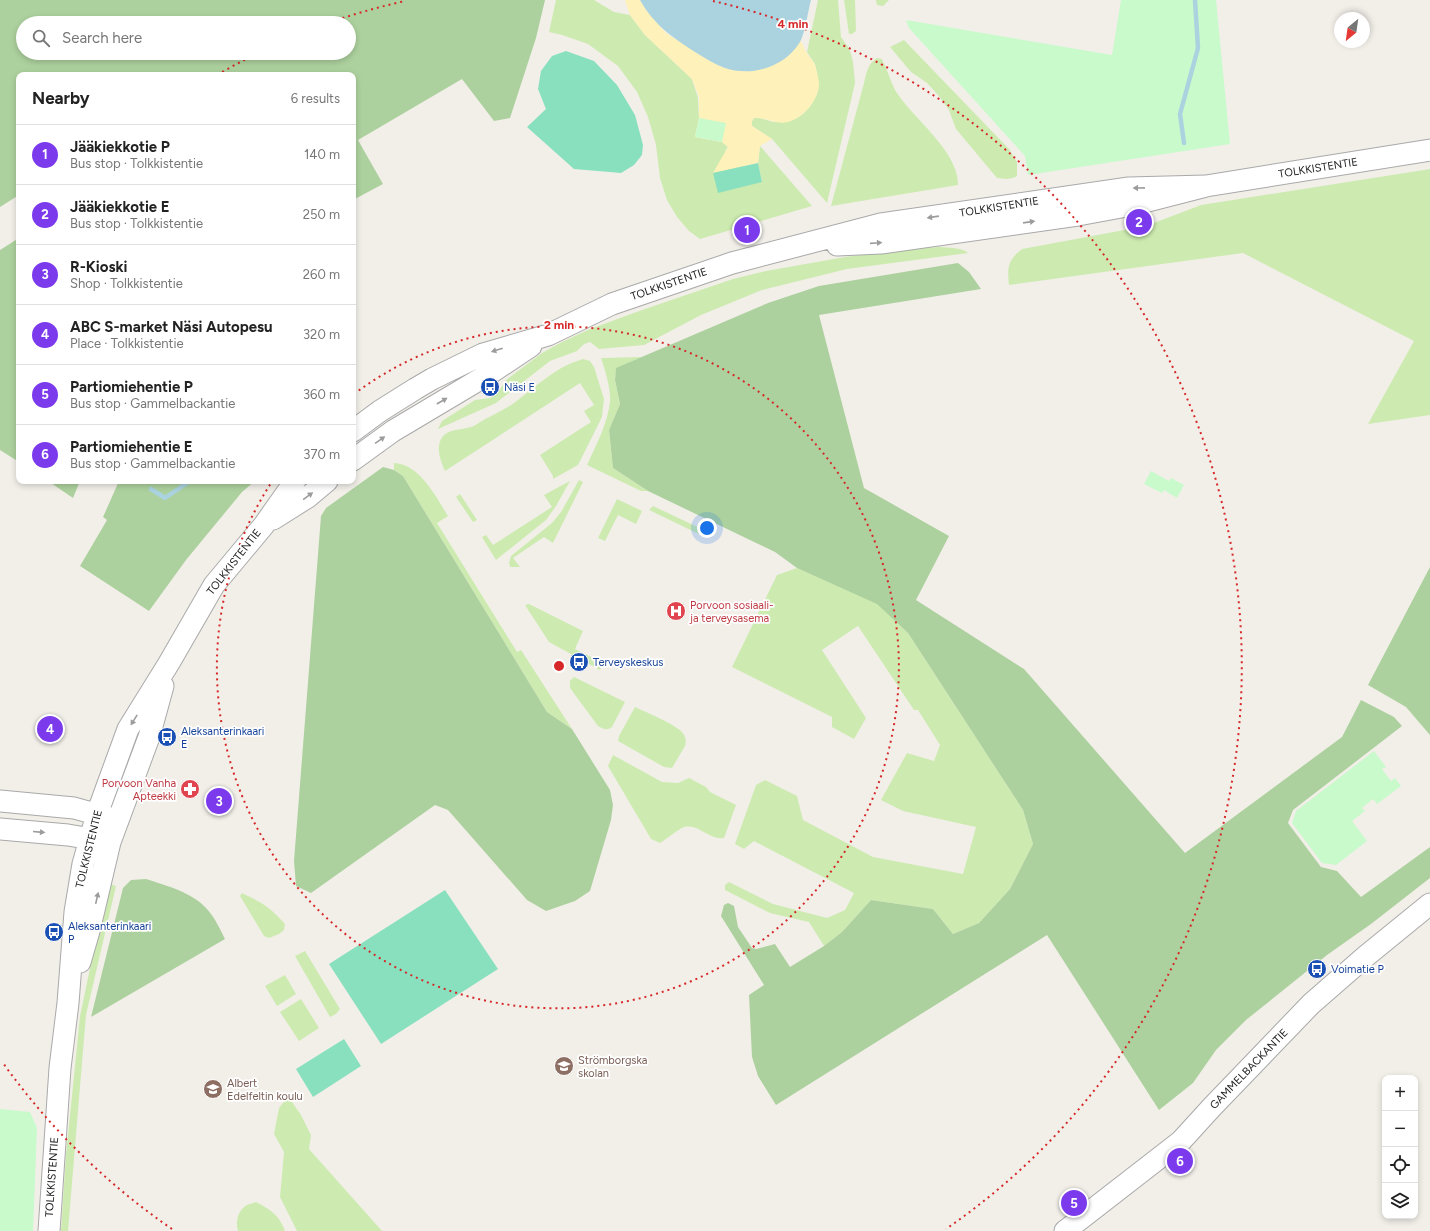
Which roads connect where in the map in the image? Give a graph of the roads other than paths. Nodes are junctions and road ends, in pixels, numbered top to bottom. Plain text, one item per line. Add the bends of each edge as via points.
1 (1430, 150) edge
2 (548, 334) junction
3 (356, 429) edge
4 (356, 458) edge
5 (293, 484) edge
6 (323, 484) edge
7 (264, 525) junction
8 (170, 663) junction
9 (0, 801) edge
10 (97, 814) junction
11 (117, 820) junction
12 (0, 829) edge
13 (90, 838) junction
14 (110, 842) junction
15 (1430, 904) edge
16 (68, 1003) junction
17 (48, 1231) edge
18 (1065, 1231) edge

1 - 2 street, TOLKKISTENTIE via 1206,186 1129,188 881,224 732,263 612,304
2 -> 3 street, TOLKKISTENTIE via 484,354 432,379 380,410
4 -> 2 street, TOLKKISTENTIE via 393,431 492,372
5 - 7 street, TOLKKISTENTIE
7 -> 6 street, TOLKKISTENTIE
7 - 8 street, TOLKKISTENTIE via 214,585
8 -> 10 street, TOLKKISTENTIE via 128,729
8 - 11 street, TOLKKISTENTIE via 148,737
9 - 10 street via 74,808
10 - 11 street
10 - 13 street, TOLKKISTENTIE
11 - 14 street, TOLKKISTENTIE
12 -> 13 street
13 - 14 street
13 - 16 street, TOLKKISTENTIE via 75,912
16 -> 14 street, TOLKKISTENTIE via 89,931
15 - 18 street, GAMMELBACKANTIE via 1311,1004 1181,1141
16 - 17 street, TOLKKISTENTIE via 60,1068

